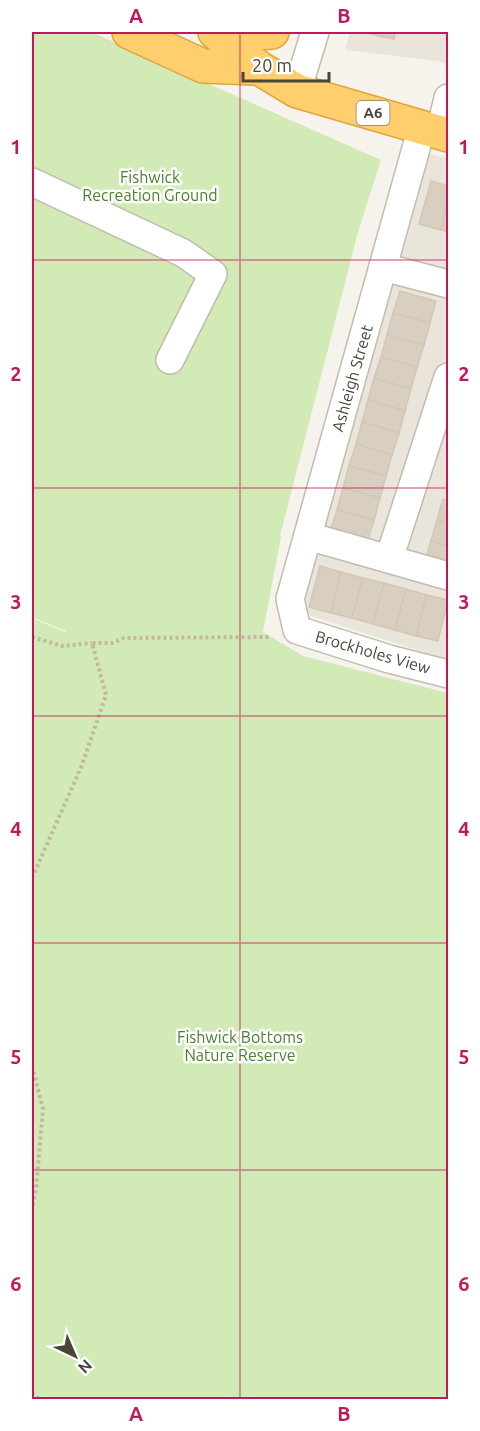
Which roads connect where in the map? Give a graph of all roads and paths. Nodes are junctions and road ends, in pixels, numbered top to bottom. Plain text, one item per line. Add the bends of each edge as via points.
1 (129, 32) edge
2 (215, 32) edge
3 (272, 32) edge
4 (315, 32) edge
5 (259, 68) junction
6 (297, 91) junction
7 (448, 98) edge
8 (437, 132) edge
9 (32, 182) edge
10 (383, 267) junction
11 (448, 284) edge
12 (170, 360) dead end
13 (448, 377) edge
14 (308, 536) junction
15 (389, 559) junction
16 (448, 576) edge
17 (285, 633) junction
18 (32, 637) edge
19 (92, 643) junction
20 (448, 674) edge
21 (32, 878) edge
22 (32, 1066) edge
23 (32, 1208) edge
24 (32, 1393) edge
25 (40, 1400) edge

1 - 5 highway, A6 via 203,66
2 - 3 highway
2 - 5 highway, A6
4 - 6 street
5 - 6 highway, A6
6 - 8 highway, A6
7 - 8 street, Ashleigh Street
8 - 10 street, Ashleigh Street
9 - 12 street via 183,254 213,274
10 - 11 street
10 - 14 street, Ashleigh Street
13 - 15 street
14 - 15 street
14 - 17 street, Ashleigh Street
15 - 16 street
17 - 19 path via 124,638 113,643
17 - 20 street, Brockholes View
18 - 19 path via 62,646
19 - 21 path via 106,695 82,765
22 - 23 path via 43,1109
24 - 25 path

